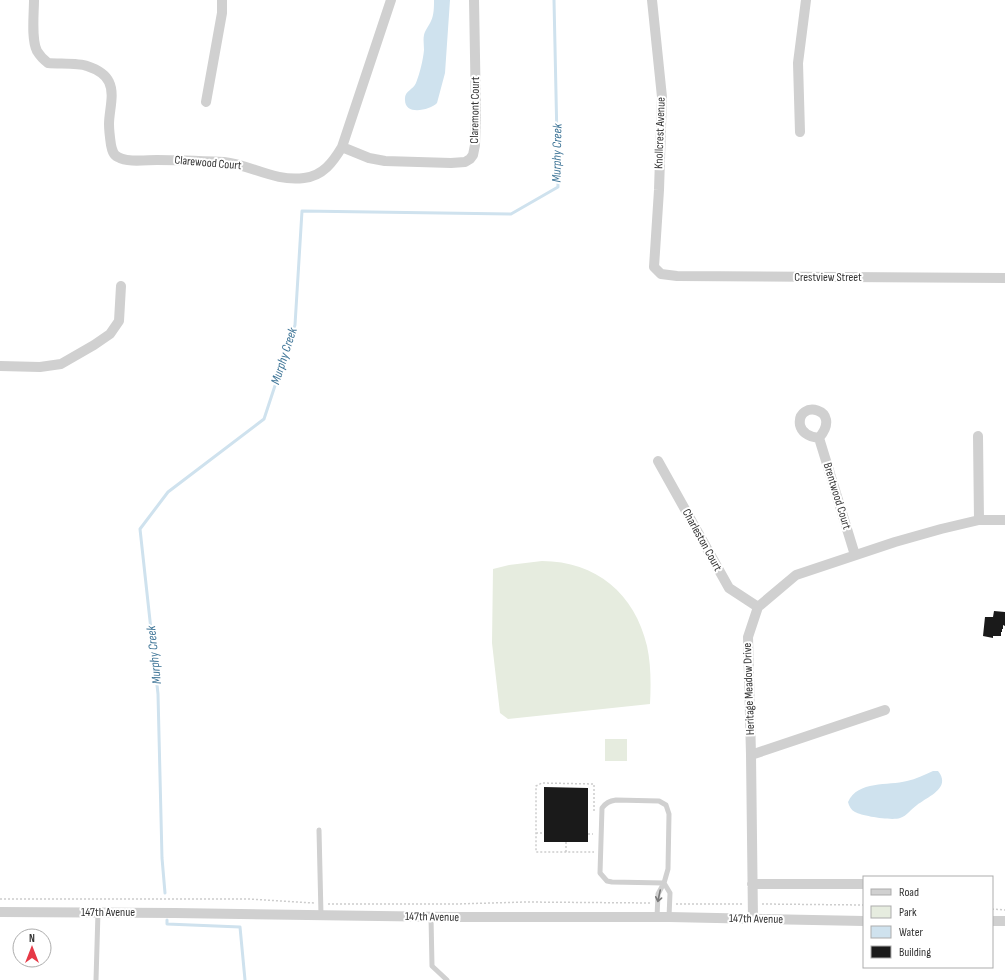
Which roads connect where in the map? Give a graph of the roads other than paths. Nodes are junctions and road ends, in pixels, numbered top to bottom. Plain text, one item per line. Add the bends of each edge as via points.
1 (34, 0) edge
2 (222, 0) edge
3 (391, 0) edge
4 (474, 0) edge
5 (652, 0) edge
6 (806, 0) edge
7 (206, 102) dead end
8 (800, 132) dead end
9 (342, 147) junction
10 (654, 267) joint
11 (1005, 278) edge
12 (121, 286) dead end
13 (0, 366) edge
14 (978, 436) dead end
15 (819, 438) dead end
16 (658, 461) dead end
17 (979, 520) junction
18 (1005, 520) edge
19 (855, 554) junction
20 (758, 607) junction
21 (885, 710) dead end
22 (751, 754) junction
23 (319, 830) dead end
24 (664, 883) junction
25 (752, 884) junction
26 (863, 884) edge
27 (0, 912) edge
28 (98, 912) junction
29 (321, 915) junction
30 (431, 917) junction
31 (657, 917) junction
32 (669, 917) junction
33 (753, 919) junction
34 (863, 921) edge
35 (993, 921) edge
36 (1005, 921) edge
37 (96, 980) edge
38 (447, 980) edge

1 - 9 street, Clarewood Court via 34,40 42,57 48,63 85,65 97,70 110,82 110,139 112,151 117,157 128,160 225,162 245,166 270,176 303,178 318,174 330,165
2 - 7 street via 222,13
3 - 9 street, Clarewood Court
4 - 9 street, Claremont Court via 476,112 475,145 470,159 451,163 385,161 369,158
5 - 10 street, Knollcrest Avenue via 662,97
6 - 8 street via 798,63
10 - 11 street, Crestview Street via 661,274 677,276
12 - 13 street via 119,321 110,334 79,355 61,364 40,367
14 - 17 street
15 - 19 street, Brentwood Court
16 - 20 street, Charleston Court via 729,588
17 - 18 street
17 - 19 street
19 - 20 street via 796,575
20 - 22 street, Heritage Meadow Drive via 748,637
21 - 22 street
22 - 25 street, Heritage Meadow Drive
23 - 29 lane
24 - 24 lane via 668,869 669,814 663,802 616,800 605,804 601,814 600,873 607,881 612,882
24 -> 31 lane via 658,894
24 - 32 lane via 670,893
25 - 26 street
25 - 33 street, Heritage Meadow Drive
27 - 28 street, 147th Avenue
28 - 29 street, 147th Avenue
28 - 37 lane
29 - 30 street, 147th Avenue
30 - 31 street, 147th Avenue
30 - 38 lane via 432,966
31 - 32 street, 147th Avenue
32 - 33 street, 147th Avenue
33 - 34 street, 147th Avenue
35 - 36 street

